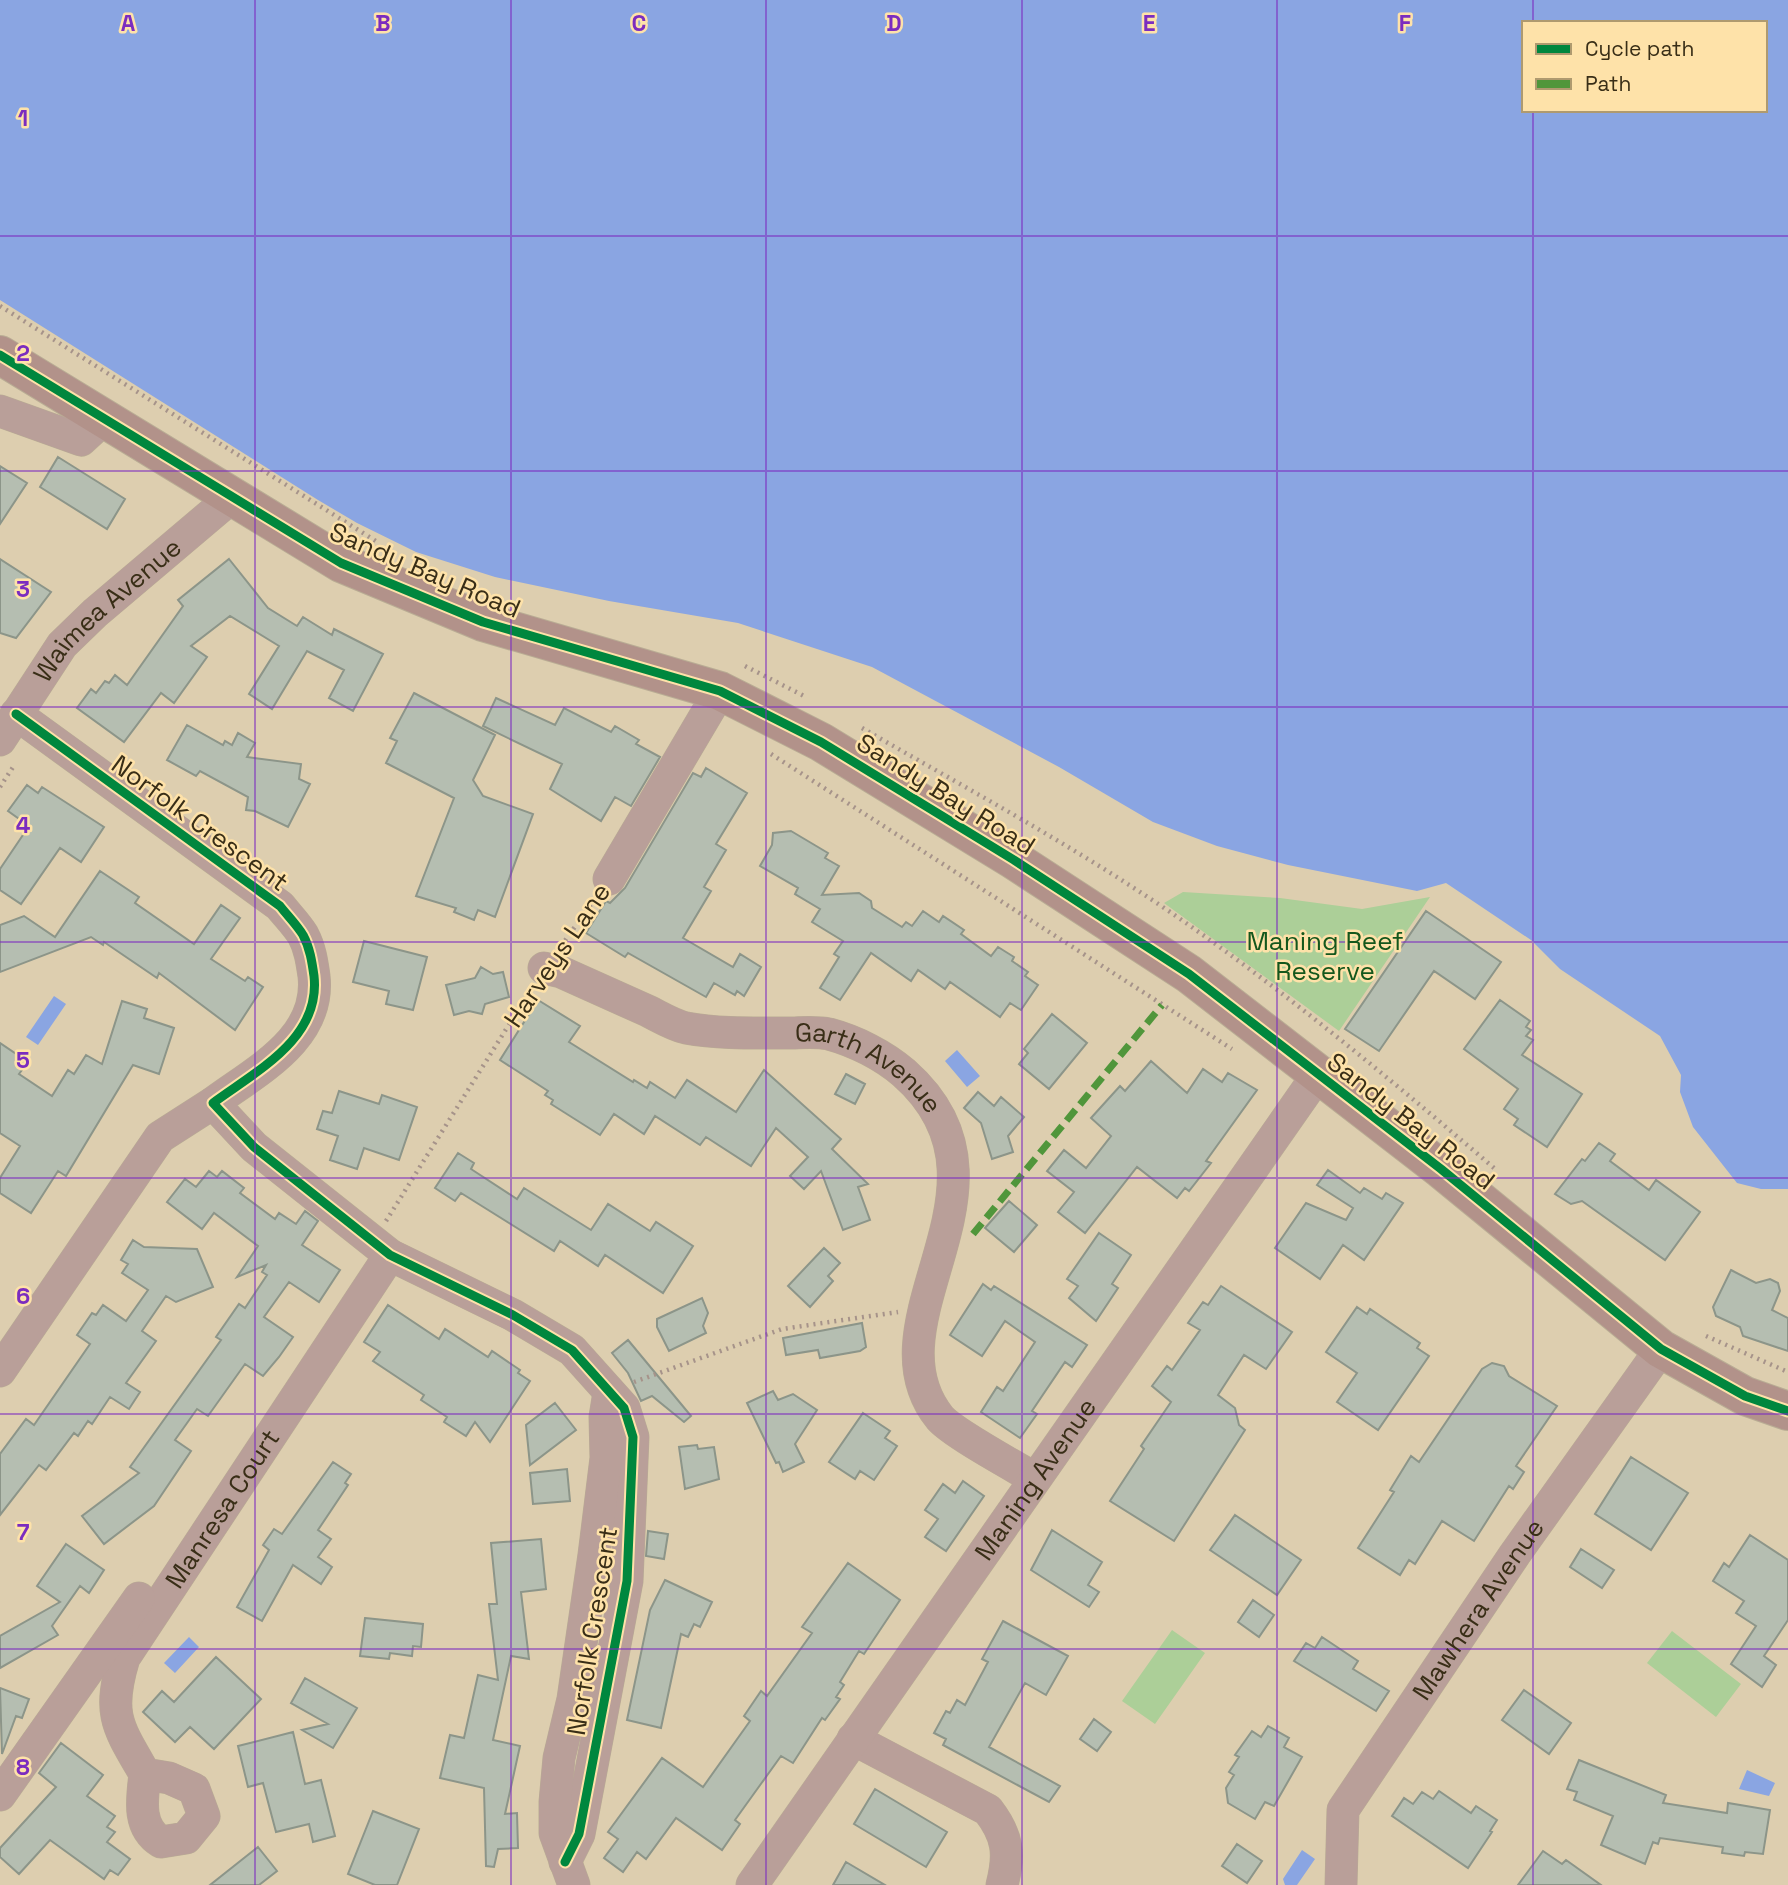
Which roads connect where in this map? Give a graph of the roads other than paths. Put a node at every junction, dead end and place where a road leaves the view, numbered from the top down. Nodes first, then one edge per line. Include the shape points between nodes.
1 (0, 355) edge
2 (0, 411) edge
3 (104, 418) junction
4 (232, 497) junction
5 (720, 691) junction
6 (12, 737) edge
7 (609, 879) road end
8 (544, 968) road end
9 (1319, 1073) junction
10 (213, 1103) junction
11 (390, 1255) junction
12 (1661, 1349) junction
13 (0, 1371) edge
14 (1788, 1411) edge
15 (1034, 1478) junction
16 (187, 1565) junction
17 (853, 1739) junction
18 (145, 1774) dead end
19 (0, 1795) edge
20 (569, 1878) edge
21 (750, 1883) edge
22 (1002, 1885) edge
23 (1341, 1885) edge

1 - 3 main road, Sandy Bay Road
2 - 3 street via 81,440
3 - 4 main road, Sandy Bay Road
4 - 5 main road, Sandy Bay Road via 341,563 483,622
4 - 6 street, Waimea Avenue via 62,645
5 - 7 street, Harveys Lane
5 - 9 main road, Sandy Bay Road via 821,742 1014,860 1189,974
6 - 10 street, Norfolk Crescent via 280,906 303,935 312,957 316,991 306,1022 287,1049
8 - 15 street, Garth Avenue via 684,1028 827,1033 874,1052 904,1073 933,1106 949,1140 954,1182 948,1229 923,1308 918,1359 926,1396 942,1421
9 - 12 main road, Sandy Bay Road
9 - 15 street, Maning Avenue
10 - 11 street, Norfolk Crescent via 254,1147
10 - 13 street via 160,1137
11 - 16 street, Manresa Court
11 - 20 street, Norfolk Crescent via 513,1315 572,1350 624,1408 633,1437 627,1581
12 - 14 main road, Sandy Bay Road via 1745,1396
12 - 23 street, Mawhera Avenue via 1515,1553 1348,1801 1343,1810
15 - 17 street, Maning Avenue
16 - 18 street, Manresa Court via 124,1658 114,1690 119,1729
16 - 19 street via 157,1574
17 - 21 street, Maning Avenue
17 - 22 street via 988,1810 1002,1828 1008,1861

